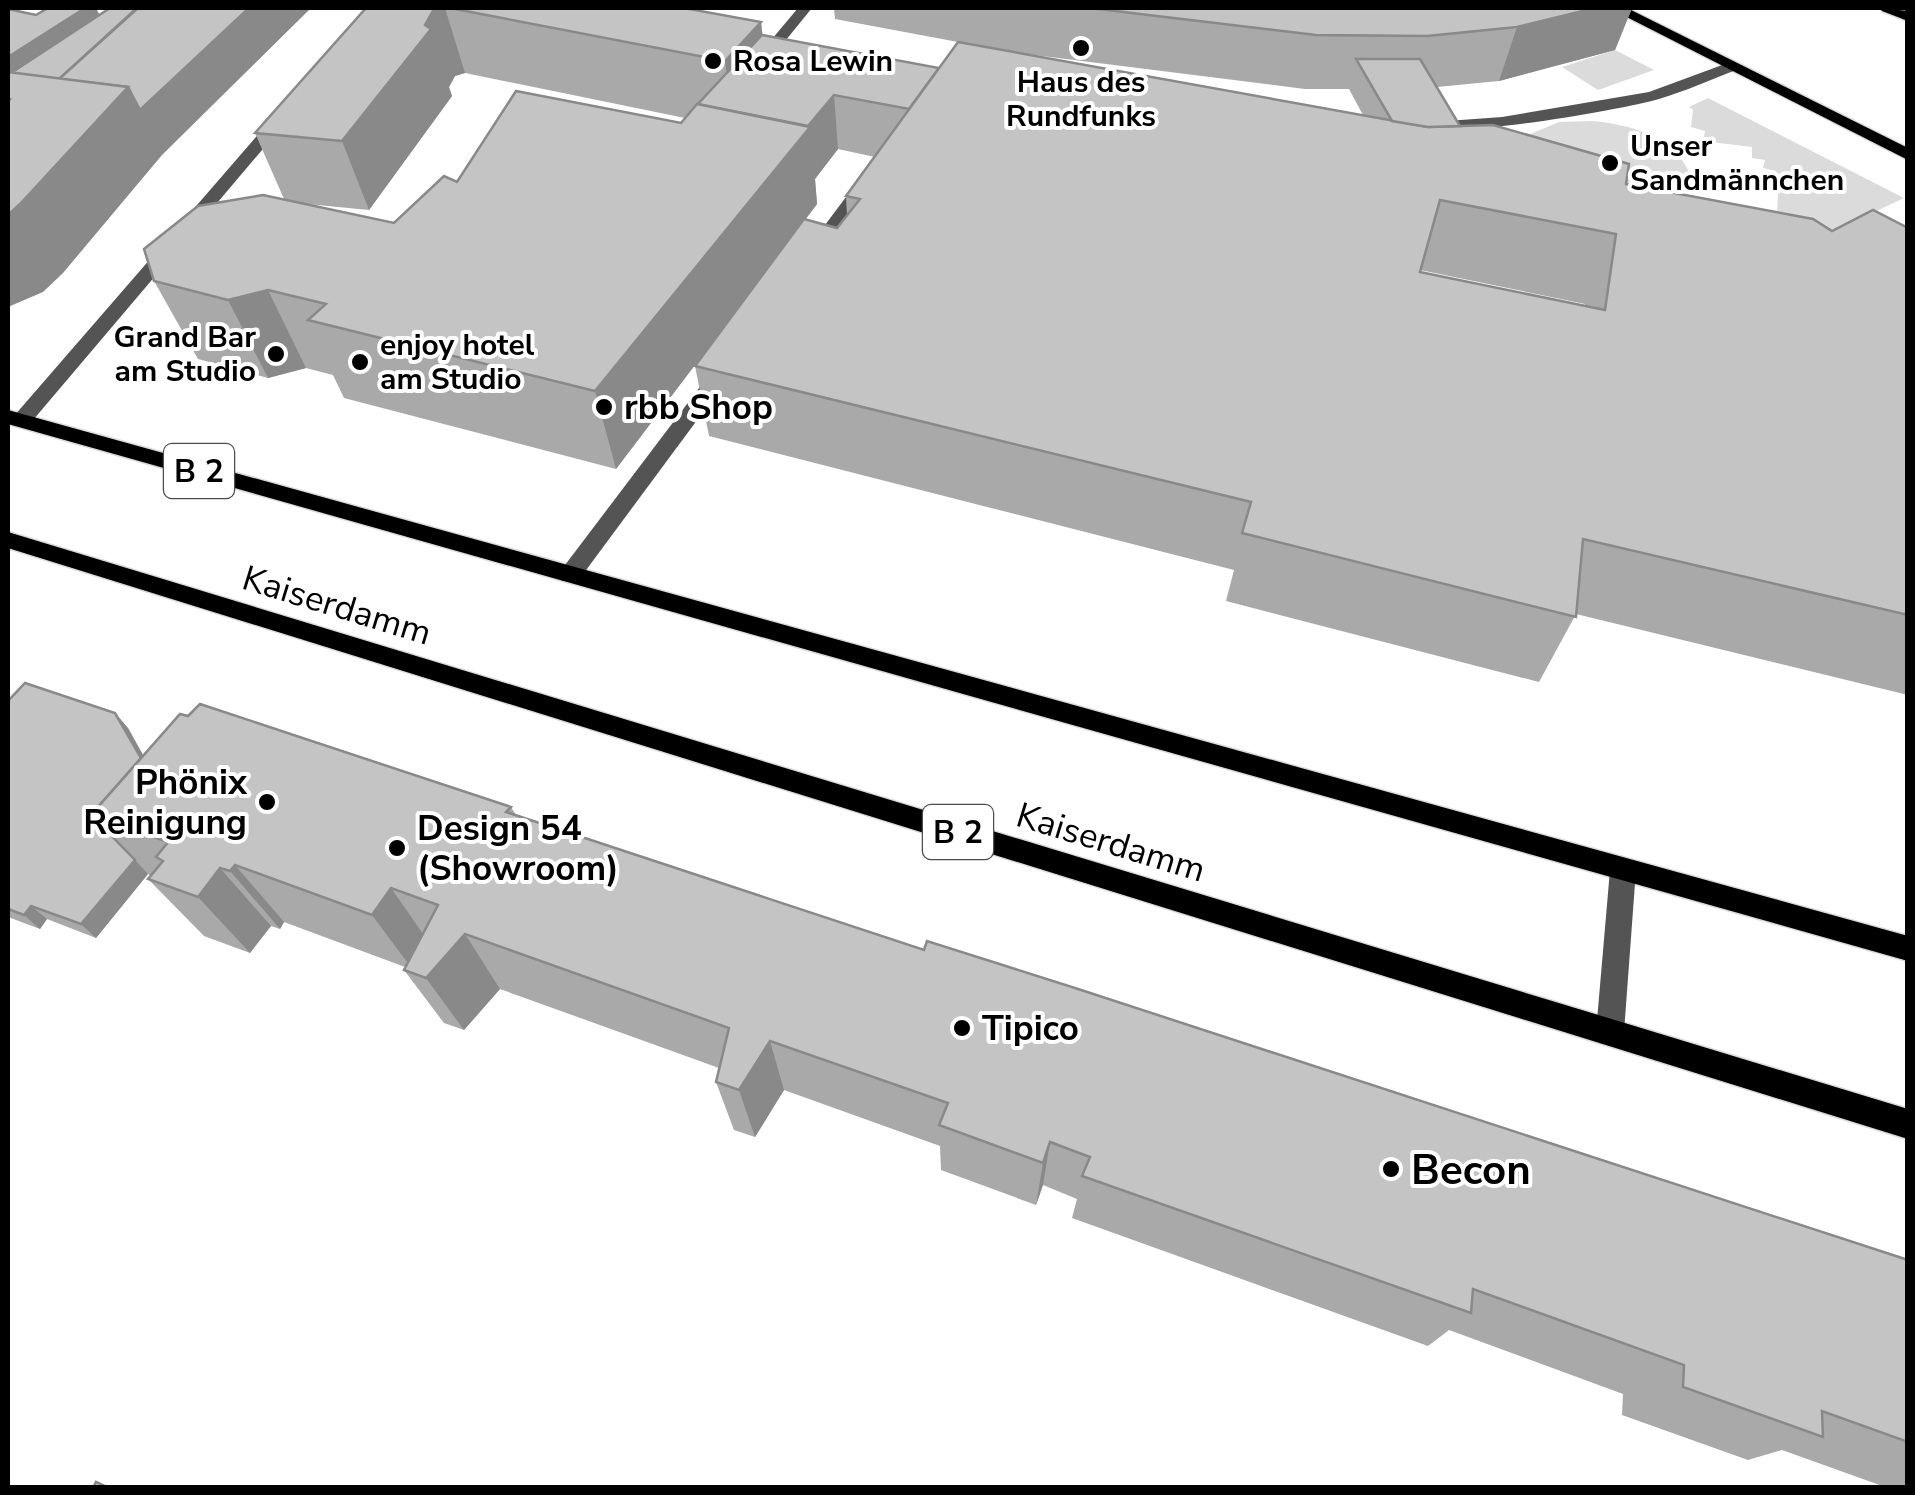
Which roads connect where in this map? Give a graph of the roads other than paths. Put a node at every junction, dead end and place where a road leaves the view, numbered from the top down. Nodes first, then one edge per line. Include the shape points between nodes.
1 (805, 8) edge
2 (1616, 8) edge
3 (1888, 8) edge
4 (1908, 17) edge
5 (752, 44) edge
6 (772, 48) junction
7 (791, 52) edge
8 (1733, 66) junction
9 (293, 104) edge
10 (1447, 126) edge
11 (1908, 155) edge
12 (874, 174) edge
13 (802, 268) edge
14 (729, 362) edge
15 (14, 419) edge
16 (8, 540) edge
17 (570, 575) junction
18 (1623, 870) junction
19 (1908, 949) edge
20 (1610, 1032) junction
21 (1908, 1124) edge

1 - 6 street
2 - 8 main road
3 - 4 main road
5 - 6 street
6 - 7 street
8 - 10 street via 1652,96
8 - 11 main road
9 - 15 street
12 - 13 street
14 - 17 street
15 - 17 main road, B 2
16 - 20 main road, Kaiserdamm / B 2
17 - 18 main road, B 2
18 - 19 main road, B 2
18 - 20 street
20 - 21 main road, Kaiserdamm / B 2

